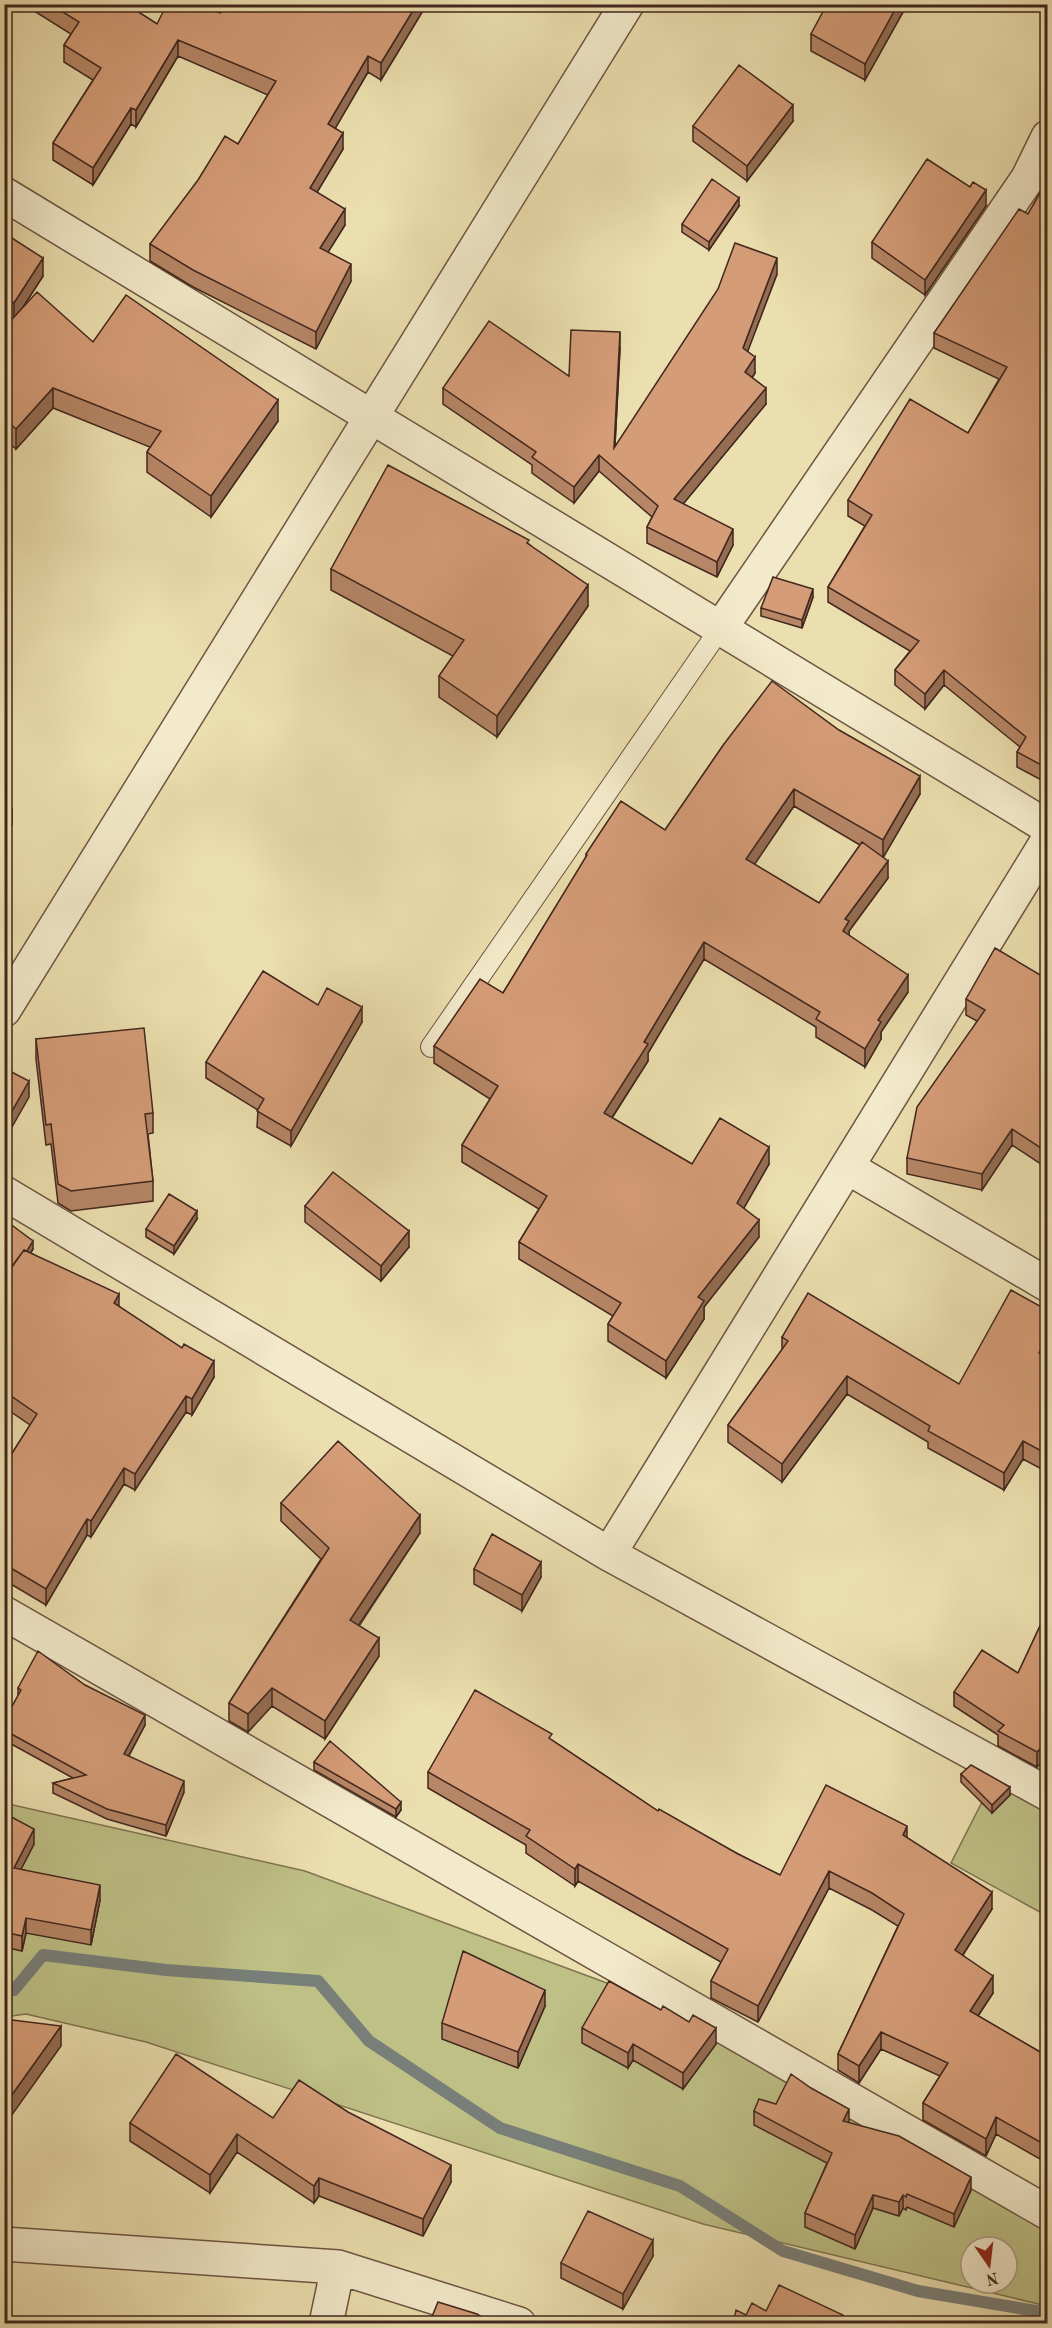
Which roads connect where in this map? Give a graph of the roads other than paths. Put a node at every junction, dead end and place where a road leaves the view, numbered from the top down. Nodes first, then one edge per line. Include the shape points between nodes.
1 (627, 4) edge
2 (1047, 137) edge
3 (4, 194) edge
4 (371, 418) junction
5 (720, 628) junction
6 (1047, 827) edge
7 (1047, 840) edge
8 (4, 1010) edge
9 (431, 1047) dead end
10 (847, 1167) junction
11 (4, 1193) edge
12 (1047, 1285) edge
13 (609, 1554) junction
14 (4, 1613) edge
15 (1047, 1794) edge
16 (1047, 2213) edge
17 (4, 2244) edge
18 (338, 2268) junction
19 (326, 2324) edge
20 (519, 2324) edge

1 - 4 street
2 - 5 street via 1028,178
3 - 4 street
4 - 5 street
4 - 8 street
5 - 6 street
5 - 9 lane
7 - 10 street
10 - 12 street
10 - 13 street
11 - 13 street
13 - 15 street
14 - 16 street
17 - 18 street
18 - 19 street
18 - 20 street

